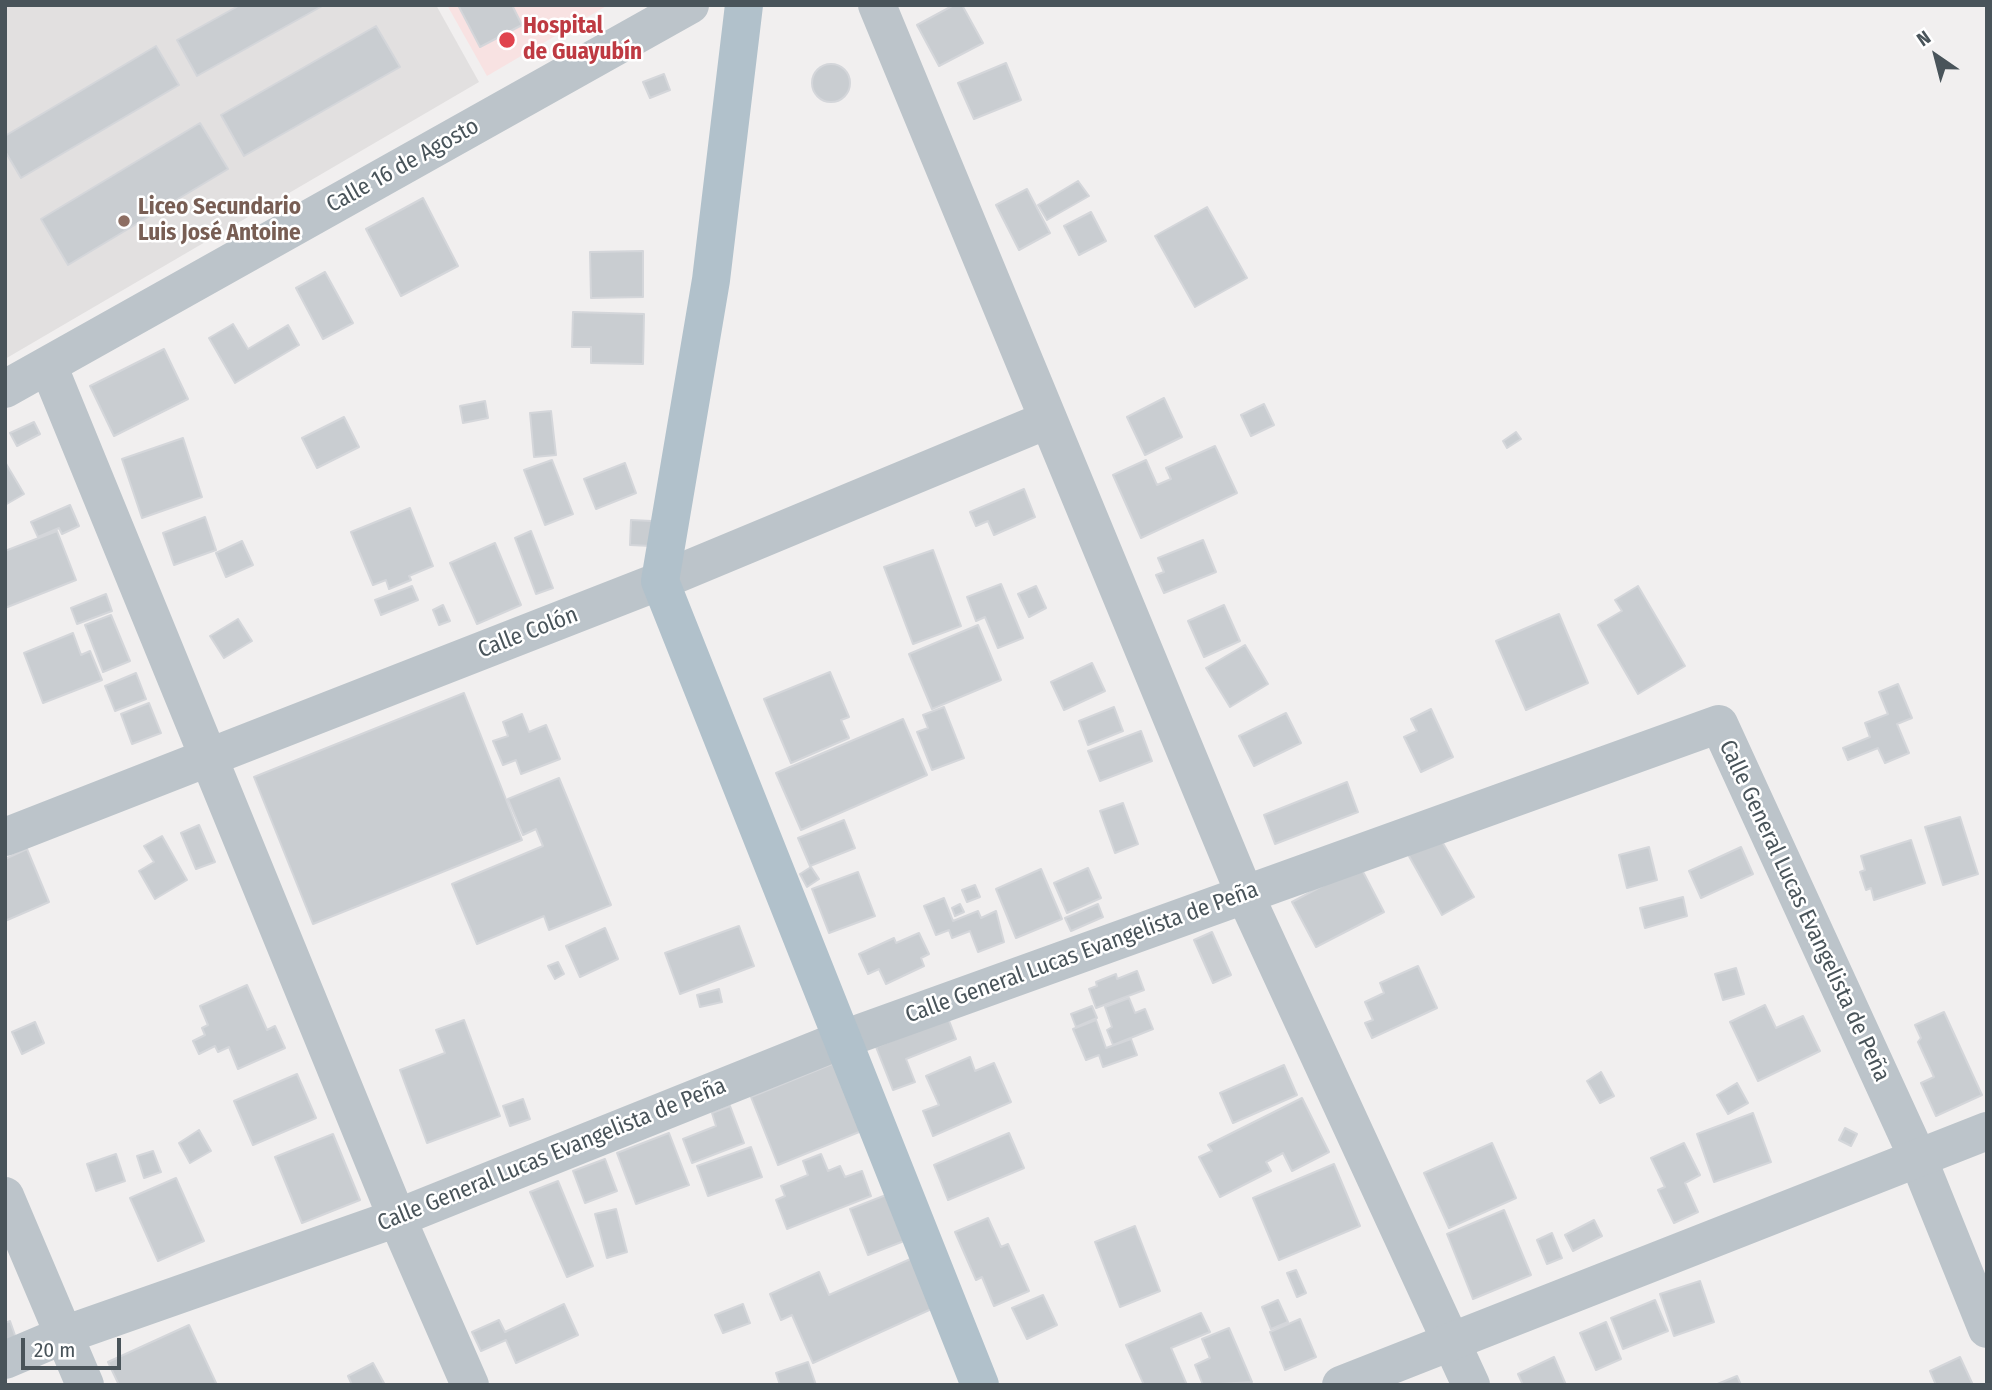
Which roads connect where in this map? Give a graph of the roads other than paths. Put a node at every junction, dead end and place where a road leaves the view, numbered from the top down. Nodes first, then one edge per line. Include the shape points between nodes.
1 (690, 5) edge
2 (744, 5) edge
3 (877, 5) edge
4 (48, 365) junction
5 (5, 389) edge
6 (1047, 419) junction
7 (660, 581) junction
8 (209, 758) junction
9 (5, 837) edge
10 (1245, 895) junction
11 (841, 1040) junction
12 (1987, 1130) edge
13 (1917, 1156) junction
14 (5, 1196) edge
15 (397, 1219) junction
16 (1987, 1329) edge
17 (64, 1335) junction
18 (1451, 1340) junction
19 (5, 1360) edge
20 (85, 1385) edge
21 (470, 1385) edge
22 (980, 1385) edge
23 (1342, 1385) edge
24 (1471, 1385) edge

1 - 4 street, Calle 16 de Agosto
2 - 7 main road via 711,280
3 - 6 street
4 - 5 street, Calle 16 de Agosto
4 - 8 street
6 - 7 street, Calle Colón
6 - 10 street
7 - 8 street, Calle Colón
7 - 11 main road
8 - 9 street, Calle Colón
8 - 15 street
10 - 11 street, Calle General Lucas Evangelista de Peña
10 - 13 street, Calle General Lucas Evangelista de Peña via 1719,724
10 - 18 street
11 - 15 street, Calle General Lucas Evangelista de Peña
11 - 22 main road
12 - 13 street
13 - 16 street
13 - 18 street
14 - 17 street
15 - 17 street, Calle General Lucas Evangelista de Peña
15 - 21 street
17 - 19 street, Calle General Lucas Evangelista de Peña
17 - 20 street
18 - 23 street
18 - 24 street

